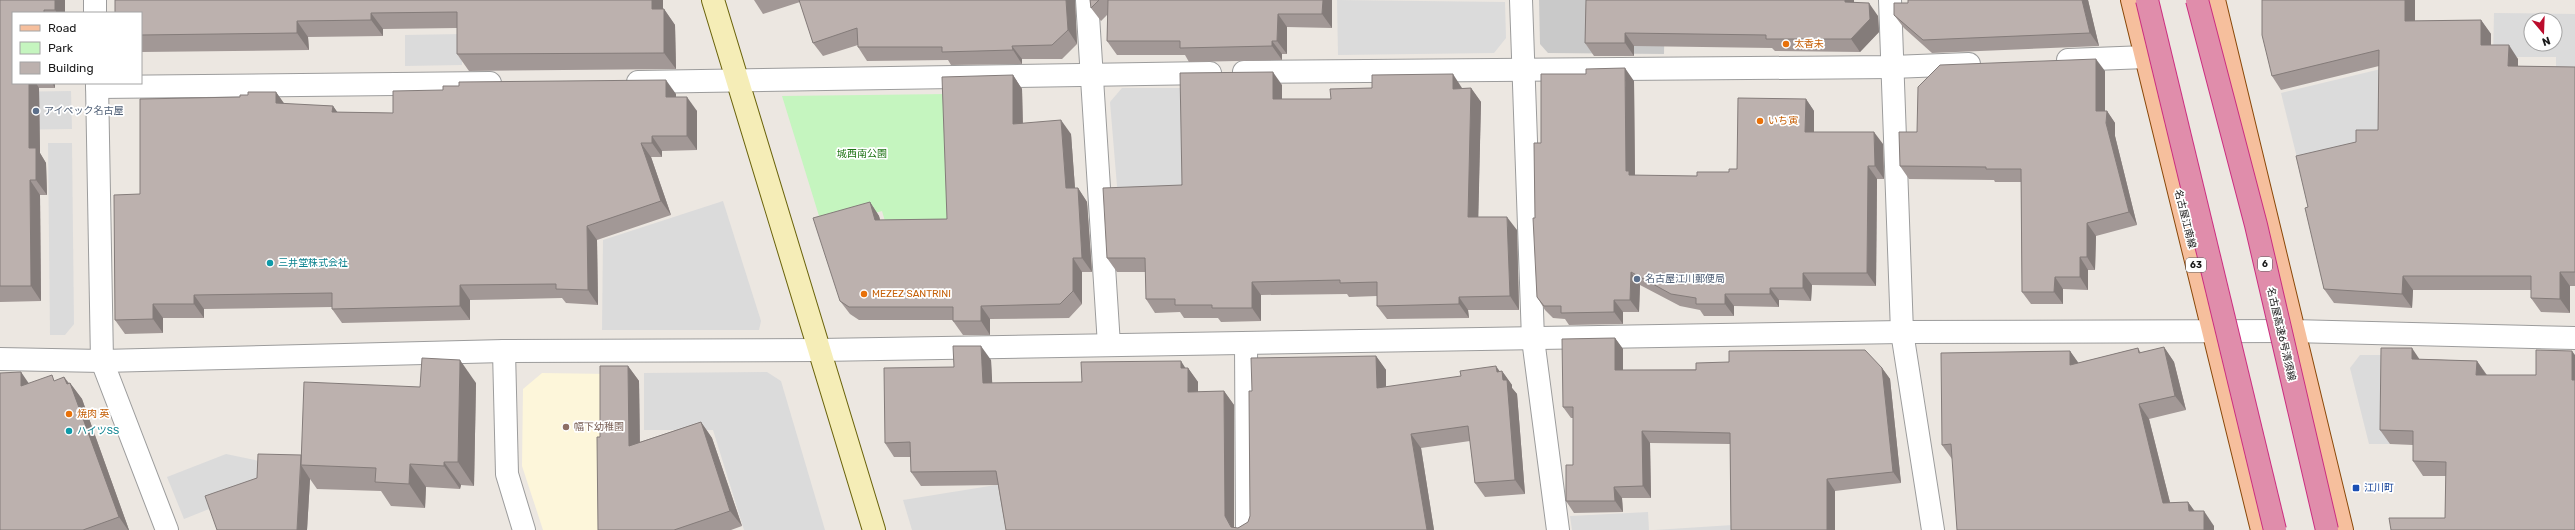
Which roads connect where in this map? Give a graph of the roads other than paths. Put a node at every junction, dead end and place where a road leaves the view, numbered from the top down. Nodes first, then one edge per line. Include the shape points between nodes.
1 (95, 0) edge
2 (713, 0) edge
3 (1087, 0) edge
4 (1521, 0) edge
5 (1890, 0) edge
6 (2132, 0) edge
7 (2146, 0) edge
8 (2197, 0) edge
9 (2214, 0) edge
10 (95, 12) edge
11 (2146, 57) junction
12 (2051, 61) edge
13 (1987, 64) edge
14 (1892, 67) junction
15 (1523, 69) junction
16 (1092, 74) junction
17 (736, 81) junction
18 (617, 82) edge
19 (513, 83) edge
20 (97, 85) edge
21 (2292, 331) junction
22 (1902, 332) junction
23 (2213, 333) junction
24 (2575, 338) edge
25 (1533, 339) junction
26 (1246, 343) junction
27 (1109, 345) junction
28 (819, 350) junction
29 (504, 351) junction
30 (0, 359) edge
31 (102, 361) junction
32 (167, 530) edge
33 (524, 530) edge
34 (874, 530) edge
35 (1246, 530) edge
36 (1558, 530) edge
37 (1933, 530) edge
38 (2262, 530) edge
39 (2275, 530) edge
40 (2327, 530) edge
41 (2342, 530) edge

1 - 10 street
2 - 17 street
3 - 16 street
4 - 15 street
5 - 14 street
6 - 11 main road, 名古屋江南線 / 63
7 - 39 highway, bridge
8 - 40 highway, 名古屋高速6号清須線 / 6, bridge via 2256,225
9 - 21 main road
11 - 12 street
11 - 23 main road, 名古屋江南線 / 63
13 - 14 street
14 - 15 street
14 - 22 street
15 - 16 street
15 - 25 street
16 - 17 street
16 - 27 street
17 - 18 street
17 - 28 street
19 - 20 street
20 - 31 street
21 - 23 street
21 - 24 street
21 - 41 main road
22 - 23 street
22 - 25 street
22 - 37 street
23 - 38 main road, 名古屋江南線 / 63
25 - 26 street
25 - 36 street
26 - 27 street
26 - 35 street
27 - 28 street
28 - 29 street
28 - 34 street
29 - 31 street
29 - 33 street via 507,474
30 - 31 street
31 - 32 street

